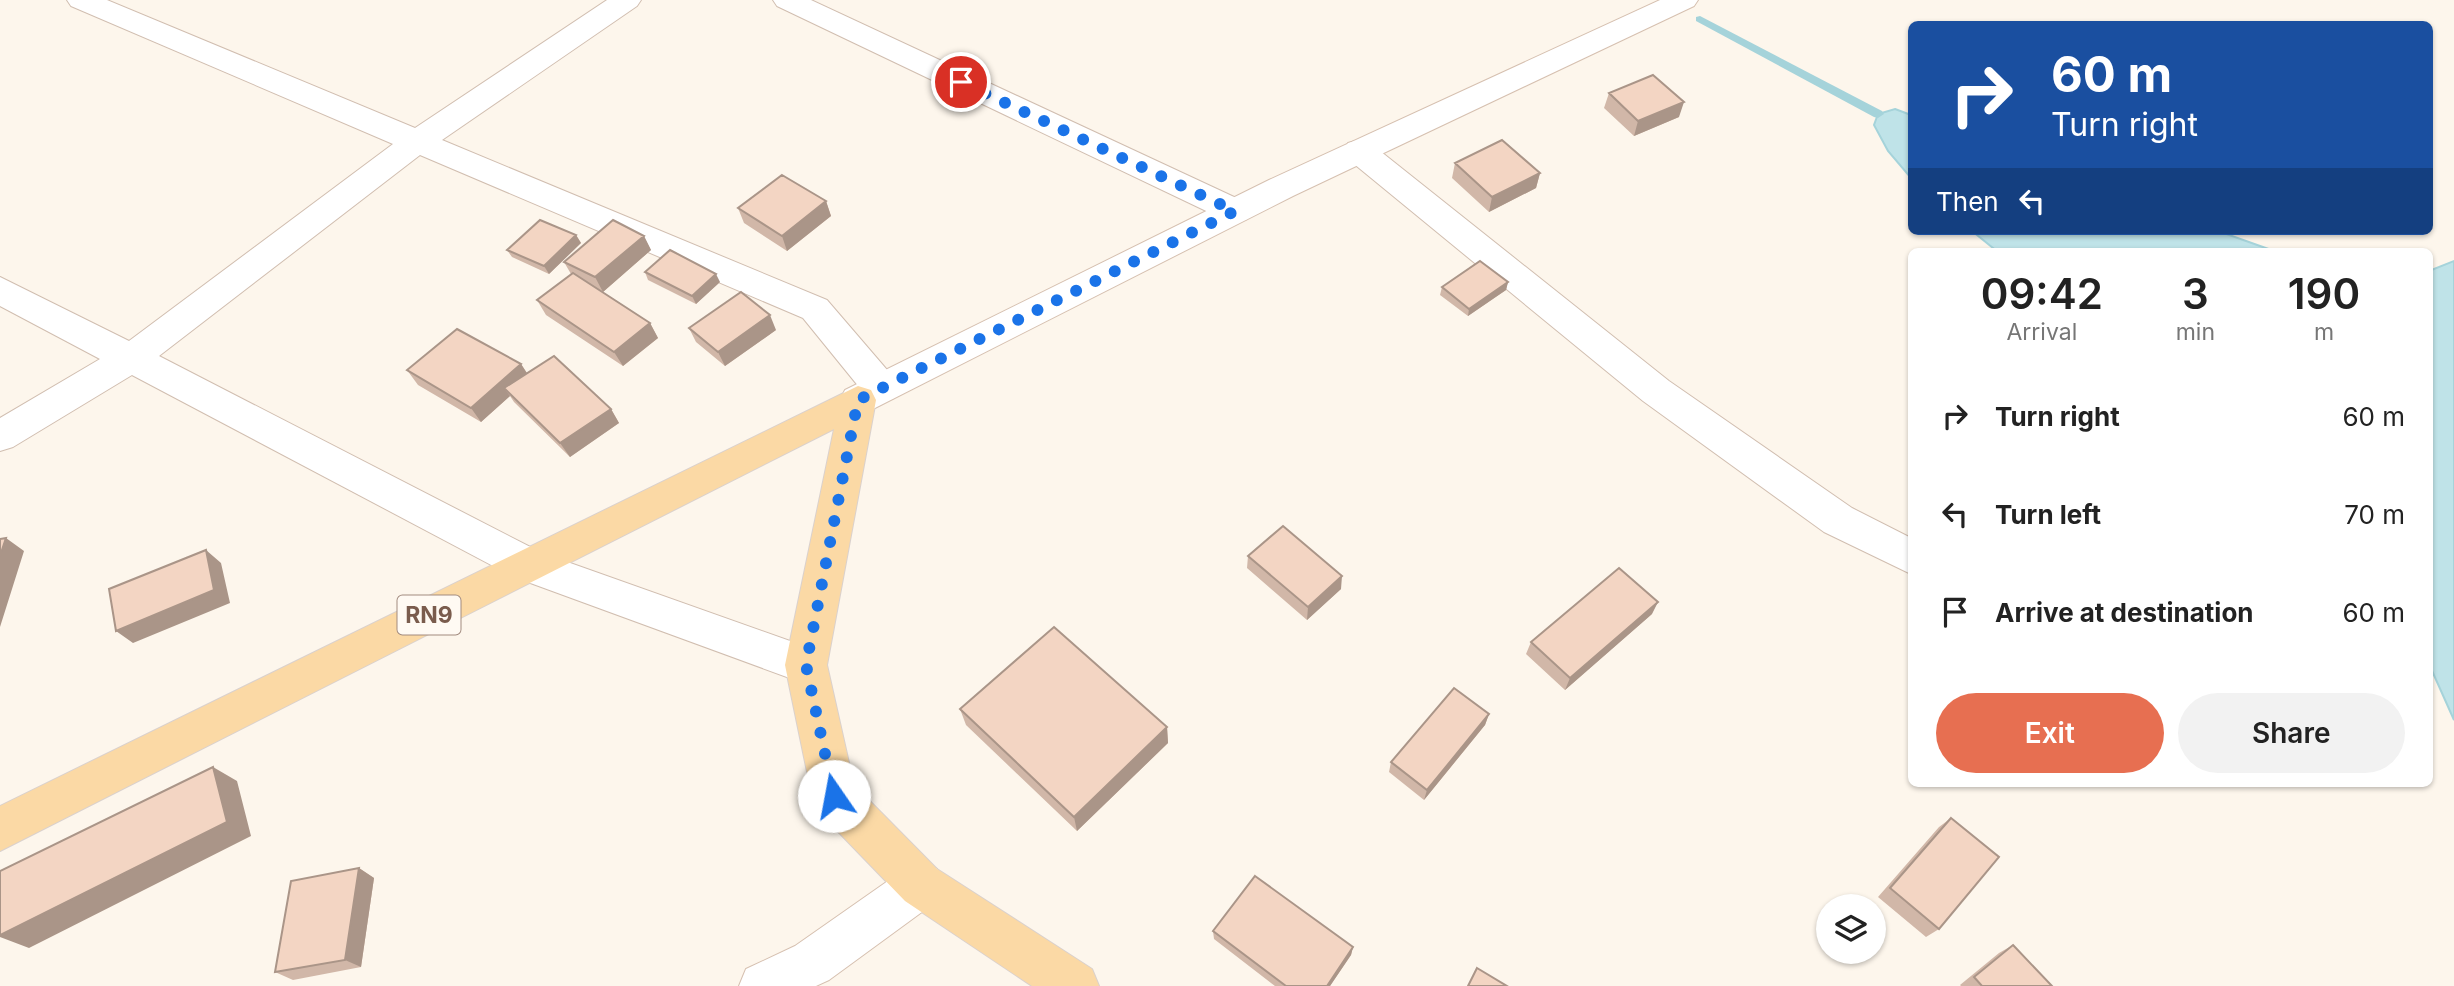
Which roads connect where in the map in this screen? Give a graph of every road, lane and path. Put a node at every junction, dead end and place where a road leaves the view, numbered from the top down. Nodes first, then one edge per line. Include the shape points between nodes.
1 (81, 0) edge
2 (627, 0) edge
3 (787, 0) edge
4 (1684, 0) edge
5 (418, 141) junction
6 (1359, 151) junction
7 (1235, 211) junction
8 (0, 290) edge
9 (131, 358) junction
10 (869, 394) junction
11 (0, 436) edge
12 (1908, 555) edge
13 (528, 565) junction
14 (806, 665) junction
15 (0, 830) edge
16 (921, 885) junction
17 (763, 986) edge
18 (1075, 986) edge

1 - 5 street
2 - 5 street
3 - 7 street
4 - 6 street
5 - 9 street
5 - 10 street via 815,309
6 - 7 street
6 - 12 street via 1656,391 1839,520
7 - 10 street
8 - 9 street
9 - 11 street
9 - 13 street
10 - 13 main road, RN9
10 - 14 main road
13 - 14 street
13 - 15 main road, RN9
14 - 16 main road via 834,796
16 - 17 street via 812,963
16 - 18 main road

